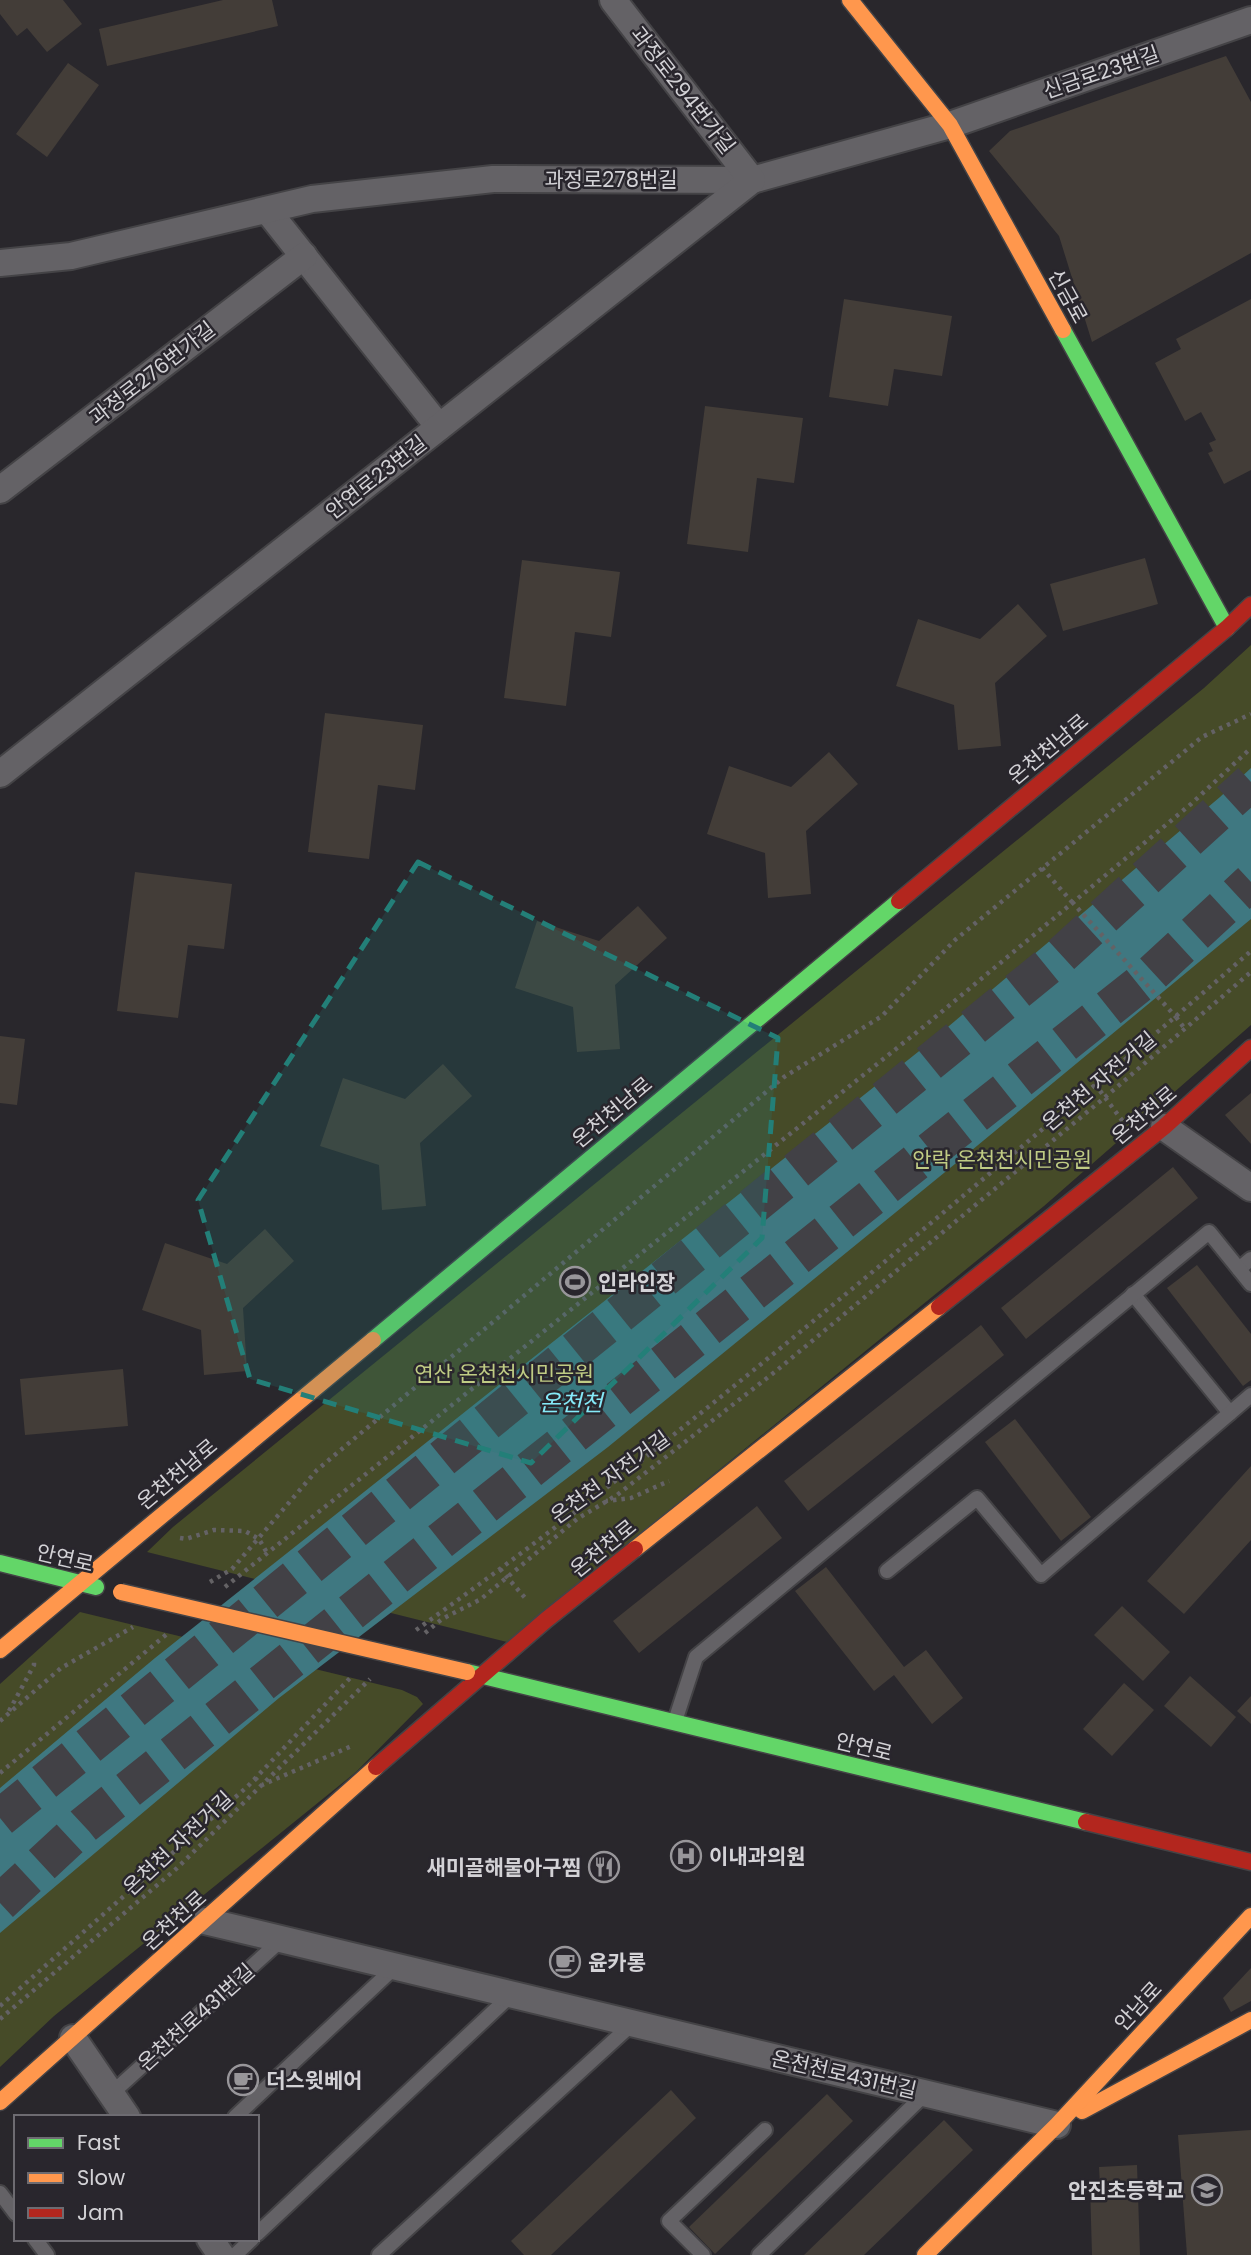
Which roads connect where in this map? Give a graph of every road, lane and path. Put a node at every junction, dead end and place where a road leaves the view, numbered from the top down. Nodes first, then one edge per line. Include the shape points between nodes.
1 (613, 0) edge
2 (850, 0) edge
3 (1251, 20) edge
4 (950, 125) junction
5 (752, 180) junction
6 (267, 210) junction
7 (304, 256) junction
8 (0, 263) edge
9 (439, 427) junction
10 (0, 490) edge
11 (1251, 605) edge
12 (1227, 628) junction
13 (1251, 714) edge
14 (1251, 748) edge
15 (0, 774) edge
16 (1042, 868) junction
17 (1072, 902) junction
18 (1251, 951) edge
19 (1251, 972) edge
20 (1176, 1017) junction
21 (1185, 1028) junction
22 (1251, 1048) edge
23 (1095, 1084) junction
24 (1105, 1098) junction
25 (1164, 1127) junction
26 (1142, 1145) junction
27 (1251, 1188) edge
28 (1251, 1259) edge
29 (1239, 1269) junction
30 (1251, 1284) edge
31 (1133, 1294) junction
32 (1251, 1395) edge
33 (1230, 1413) junction
34 (600, 1493) junction
35 (606, 1502) junction
36 (171, 1538) dead end
37 (259, 1539) junction
38 (267, 1553) junction
39 (0, 1563) edge
40 (500, 1569) junction
41 (887, 1571) dead end
42 (506, 1578) junction
43 (209, 1582) dead end
44 (79, 1583) junction
45 (215, 1595) dead end
46 (141, 1622) dead end
47 (173, 1629) dead end
48 (413, 1632) dead end
49 (420, 1637) dead end
50 (30, 1649) dead end
51 (0, 1650) edge
52 (357, 1672) dead end
53 (377, 1672) dead end
54 (474, 1674) junction
55 (7, 1714) junction
56 (0, 1721) edge
57 (675, 1723) junction
58 (402, 1744) junction
59 (0, 1773) edge
60 (255, 1778) junction
61 (262, 1785) junction
62 (1251, 1862) edge
63 (1251, 1916) edge
64 (205, 1921) junction
65 (281, 1940) junction
66 (396, 1967) junction
67 (511, 1995) junction
68 (0, 2006) edge
69 (0, 2019) edge
70 (1251, 2020) edge
71 (632, 2024) junction
72 (73, 2038) junction
73 (111, 2094) junction
74 (925, 2094) junction
75 (0, 2102) edge
76 (126, 2115) edge
77 (237, 2115) edge
78 (1056, 2125) junction
79 (765, 2130) dead end
80 (0, 2193) edge
81 (14, 2211) edge
82 (259, 2232) edge
83 (250, 2241) edge
84 (236, 2255) edge
85 (379, 2255) edge
86 (702, 2255) edge
87 (759, 2255) edge
88 (925, 2255) edge

1 - 5 street, 과정로294번가길
2 - 4 street, 신금로
3 - 4 street, 신금로23번길
4 - 5 street, 과정로278번길
4 - 12 street, 신금로
5 - 6 street, 과정로278번길 via 493,179 313,200
5 - 9 street, 안연로23번길
6 - 7 street
6 - 8 street, 과정로278번길 via 71,256
7 - 9 street
7 - 10 street, 과정로276번가길
9 - 15 street, 안연로23번길
11 - 12 street, 온천천남로
12 - 44 street, 온천천남로
13 - 16 path via 1202,737
14 - 17 path
16 - 17 path
16 - 37 path via 955,940 882,1016 784,1077 317,1470
17 - 20 path, bridge
17 - 38 path via 927,1024
18 - 20 path
19 - 21 path, 온천천 자전거길
20 - 21 path
20 - 23 path
21 - 24 path, 온천천 자전거길
22 - 25 street, 온천천로
23 - 24 path
23 - 34 path via 793,1339
24 - 26 path
24 - 35 path, 온천천 자전거길 via 776,1371
25 - 26 street, 온천천로
25 - 27 street
26 - 54 street, 온천천로
28 - 29 lane
29 - 30 lane
29 - 31 lane via 1209,1232
31 - 33 lane
31 - 57 lane via 696,1657
32 - 33 lane
33 - 41 lane via 1041,1574 977,1498
34 - 35 path
34 - 40 path
35 - 42 path, 온천천 자전거길 via 577,1519
36 - 37 path via 186,1539 214,1530 245,1531
37 - 38 path
37 - 43 path via 232,1569
38 - 45 path
39 - 44 street, 안연로
40 - 42 path
40 - 48 path
42 - 49 path, 온천천 자전거길
44 - 51 street, 온천천남로
44 - 54 street, 안연로, bridge
46 - 55 path via 61,1668
47 - 59 path
50 - 55 path via 33,1665
52 - 60 path
53 - 61 path, 온천천 자전거길
54 - 57 street, 안연로
54 - 58 street, 온천천로
55 - 56 path
57 - 62 street, 안연로
58 - 61 path via 382,1738 365,1740
58 - 64 street, 온천천로
60 - 61 path
60 - 68 path
61 - 69 path, 온천천 자전거길 via 176,1869
63 - 78 street, 안남로
64 - 65 street, 온천천로431번길
64 - 72 street, 온천천로
65 - 66 street, 온천천로431번길
65 - 73 lane, 온천천로431번길
66 - 67 street, 온천천로431번길
66 - 77 lane
67 - 71 street, 온천천로431번길
67 - 82 lane
70 - 78 street, 안남로
71 - 74 street, 온천천로431번길
71 - 85 lane
72 - 73 street
72 - 75 street, 온천천로
73 - 76 street
74 - 78 street, 온천천로431번길
74 - 87 lane
78 - 88 street, 안남로
79 - 86 lane via 669,2221
80 - 81 lane
83 - 84 lane

